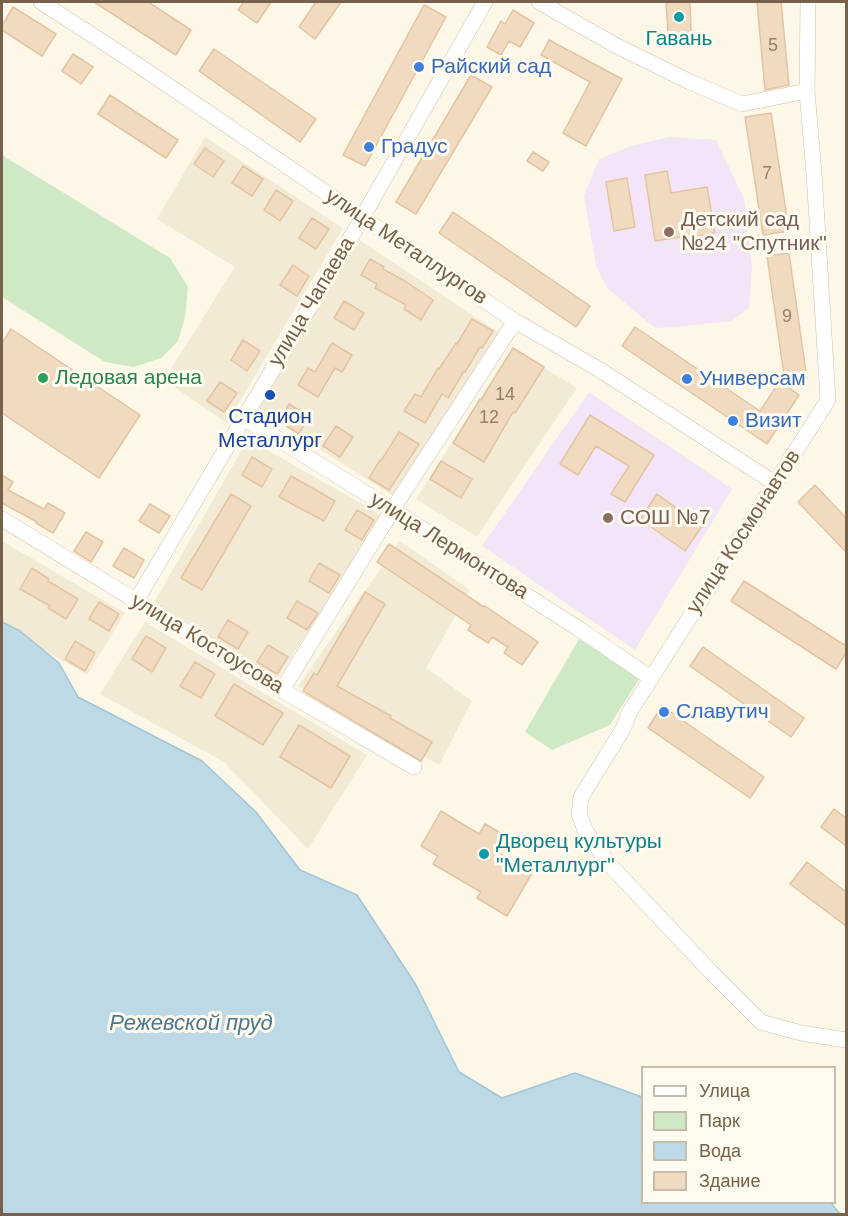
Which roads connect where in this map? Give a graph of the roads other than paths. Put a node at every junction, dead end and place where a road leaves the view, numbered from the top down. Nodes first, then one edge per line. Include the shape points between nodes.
1 (41, 2) edge
2 (485, 2) edge
3 (539, 2) edge
4 (808, 2) edge
5 (807, 91) junction
6 (362, 216) junction
7 (515, 321) junction
8 (244, 418) junction
9 (776, 484) junction
10 (393, 510) junction
11 (2, 519) edge
12 (136, 601) junction
13 (651, 678) junction
14 (282, 690) junction
15 (414, 767) dead end
16 (846, 1040) edge

1 - 6 street, улица Металлургов
2 - 6 street, улица Чапаева
3 - 5 street via 615,45 742,105
4 - 5 street, улица Космонавтов
5 - 9 street, улица Космонавтов via 828,400
6 - 7 street, улица Металлургов
6 - 8 street, улица Чапаева
7 - 9 street, улица Металлургов via 600,370
7 - 10 street
8 - 10 street, улица Лермонтова
8 - 12 street, улица Чапаева via 222,444
9 - 13 street, улица Космонавтов
10 - 13 street, улица Лермонтова
10 - 14 street
11 - 12 street, улица Костоусова
12 - 14 street, улица Костоусова
13 - 16 street, улица Космонавтов via 580,797 579,814 585,830 608,863 761,1022
14 - 15 street, улица Костоусова

